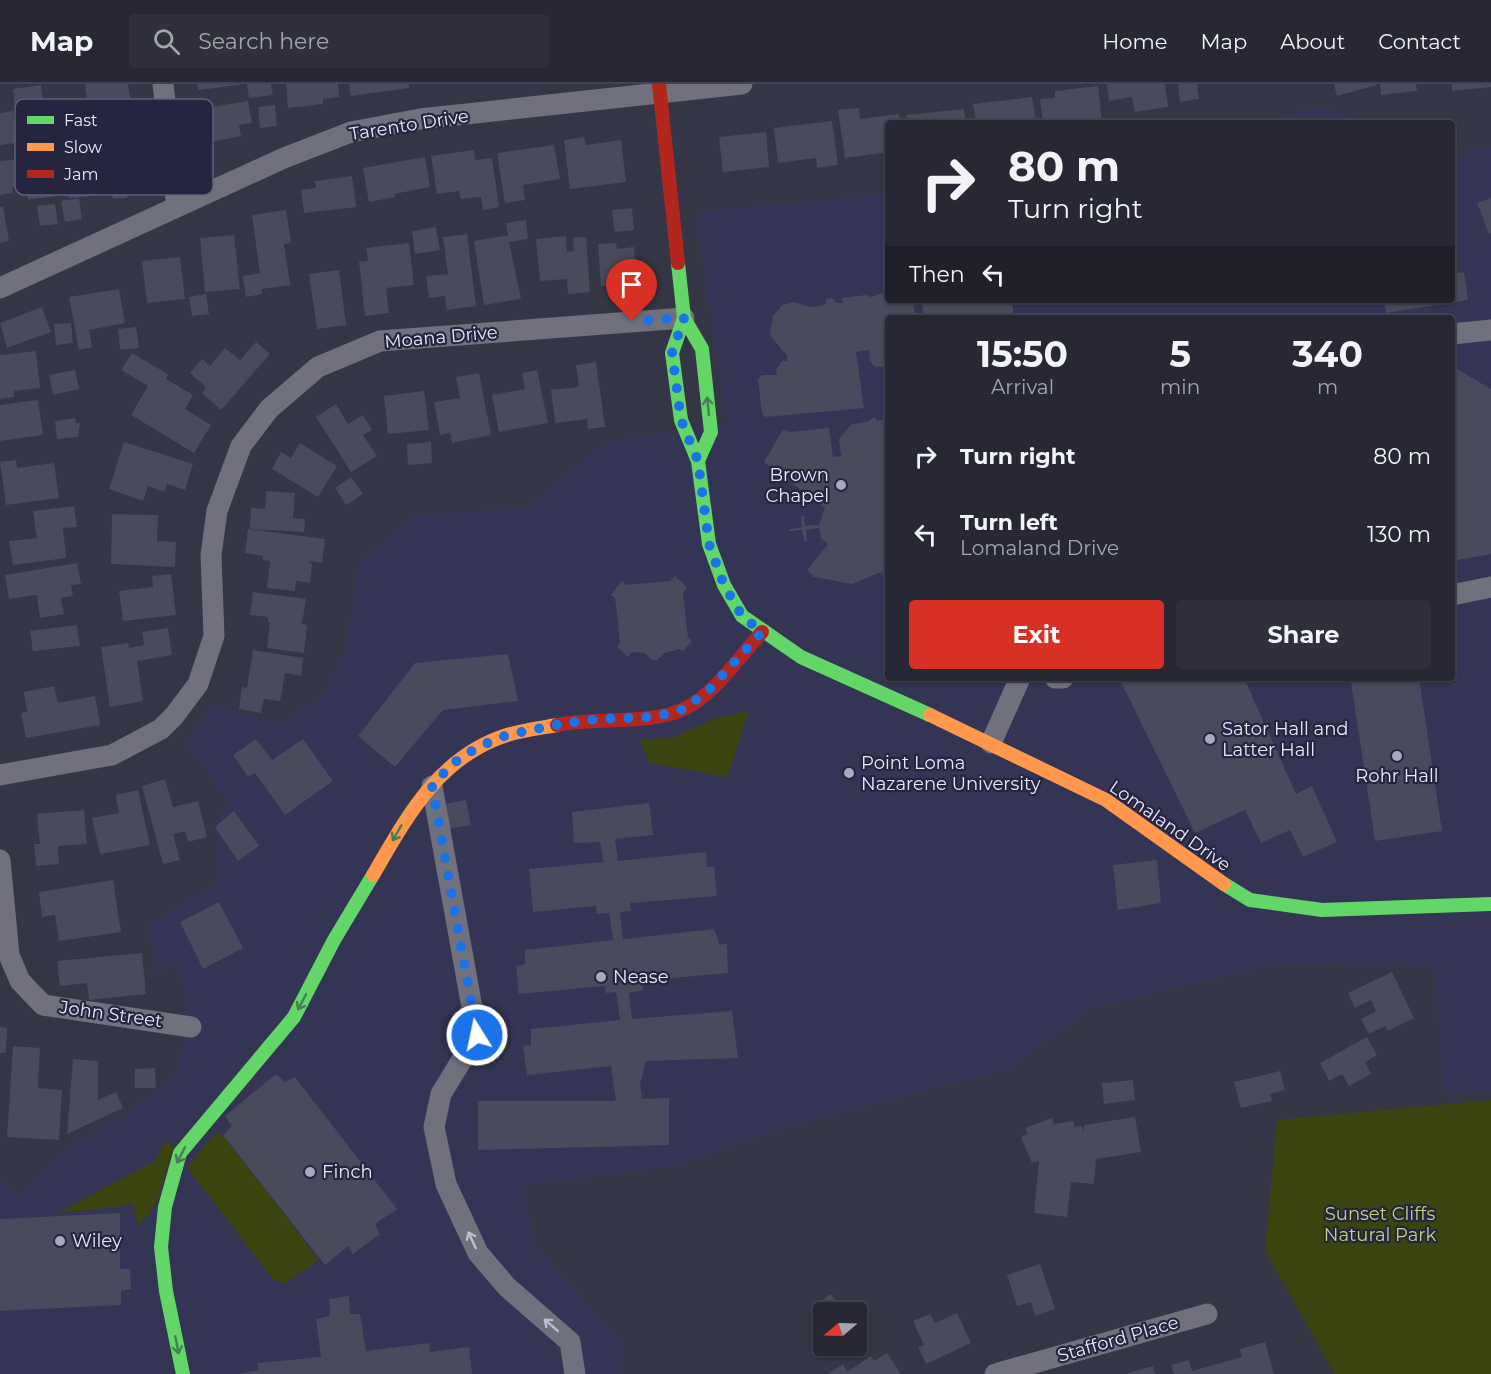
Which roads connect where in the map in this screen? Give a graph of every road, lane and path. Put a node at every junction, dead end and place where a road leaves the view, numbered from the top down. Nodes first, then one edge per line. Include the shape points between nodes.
1 (163, 84) edge
2 (742, 84) edge
3 (660, 89) edge
4 (165, 99) edge
5 (213, 191) edge
6 (176, 195) edge
7 (203, 195) edge
8 (177, 207) junction
9 (0, 288) edge
10 (684, 318) junction
11 (1491, 330) edge
12 (1455, 334) edge
13 (698, 461) junction
14 (1491, 587) edge
15 (1455, 595) edge
16 (762, 632) junction
17 (1019, 681) edge
18 (990, 743) junction
19 (0, 775) edge
20 (432, 786) junction
21 (0, 860) edge
22 (1491, 904) edge
23 (7, 970) edge
24 (191, 1027) dead end
25 (1207, 1314) dead end
26 (183, 1374) edge
27 (575, 1374) edge
28 (995, 1374) edge

1 - 4 street
2 - 3 street, Tarento Drive
3 - 5 street, Tarento Drive via 420,119 351,132
3 - 10 street, Lomaland Drive
6 - 8 street
7 - 8 street, Tarento Drive
8 - 9 street, Tarento Drive
10 - 13 street, Lomaland Drive via 672,353 681,420
13 -> 10 street, Lomaland Drive via 711,432 702,349
10 - 19 street, Moana Drive via 380,341 318,367 269,409 241,446 218,511 211,555 214,636 198,684 174,716 161,729 112,755
11 - 12 street
13 - 16 street, Lomaland Drive via 709,544 724,585 742,616
14 - 15 street
16 - 18 street, Lomaland Drive via 801,657
16 - 20 street via 709,690 684,709 654,717 597,719 507,735 452,764
17 - 18 street
18 - 22 street, Lomaland Drive via 1106,800 1168,842 1203,872 1250,900 1322,910
20 -> 26 street via 414,804 294,1017 180,1153 165,1207 161,1247
27 -> 20 street via 570,1342 507,1287 478,1253 446,1184 434,1127 441,1094 477,1035
21 - 23 street, John Street
23 - 24 street, John Street via 43,1005
25 - 28 street, Stafford Place

